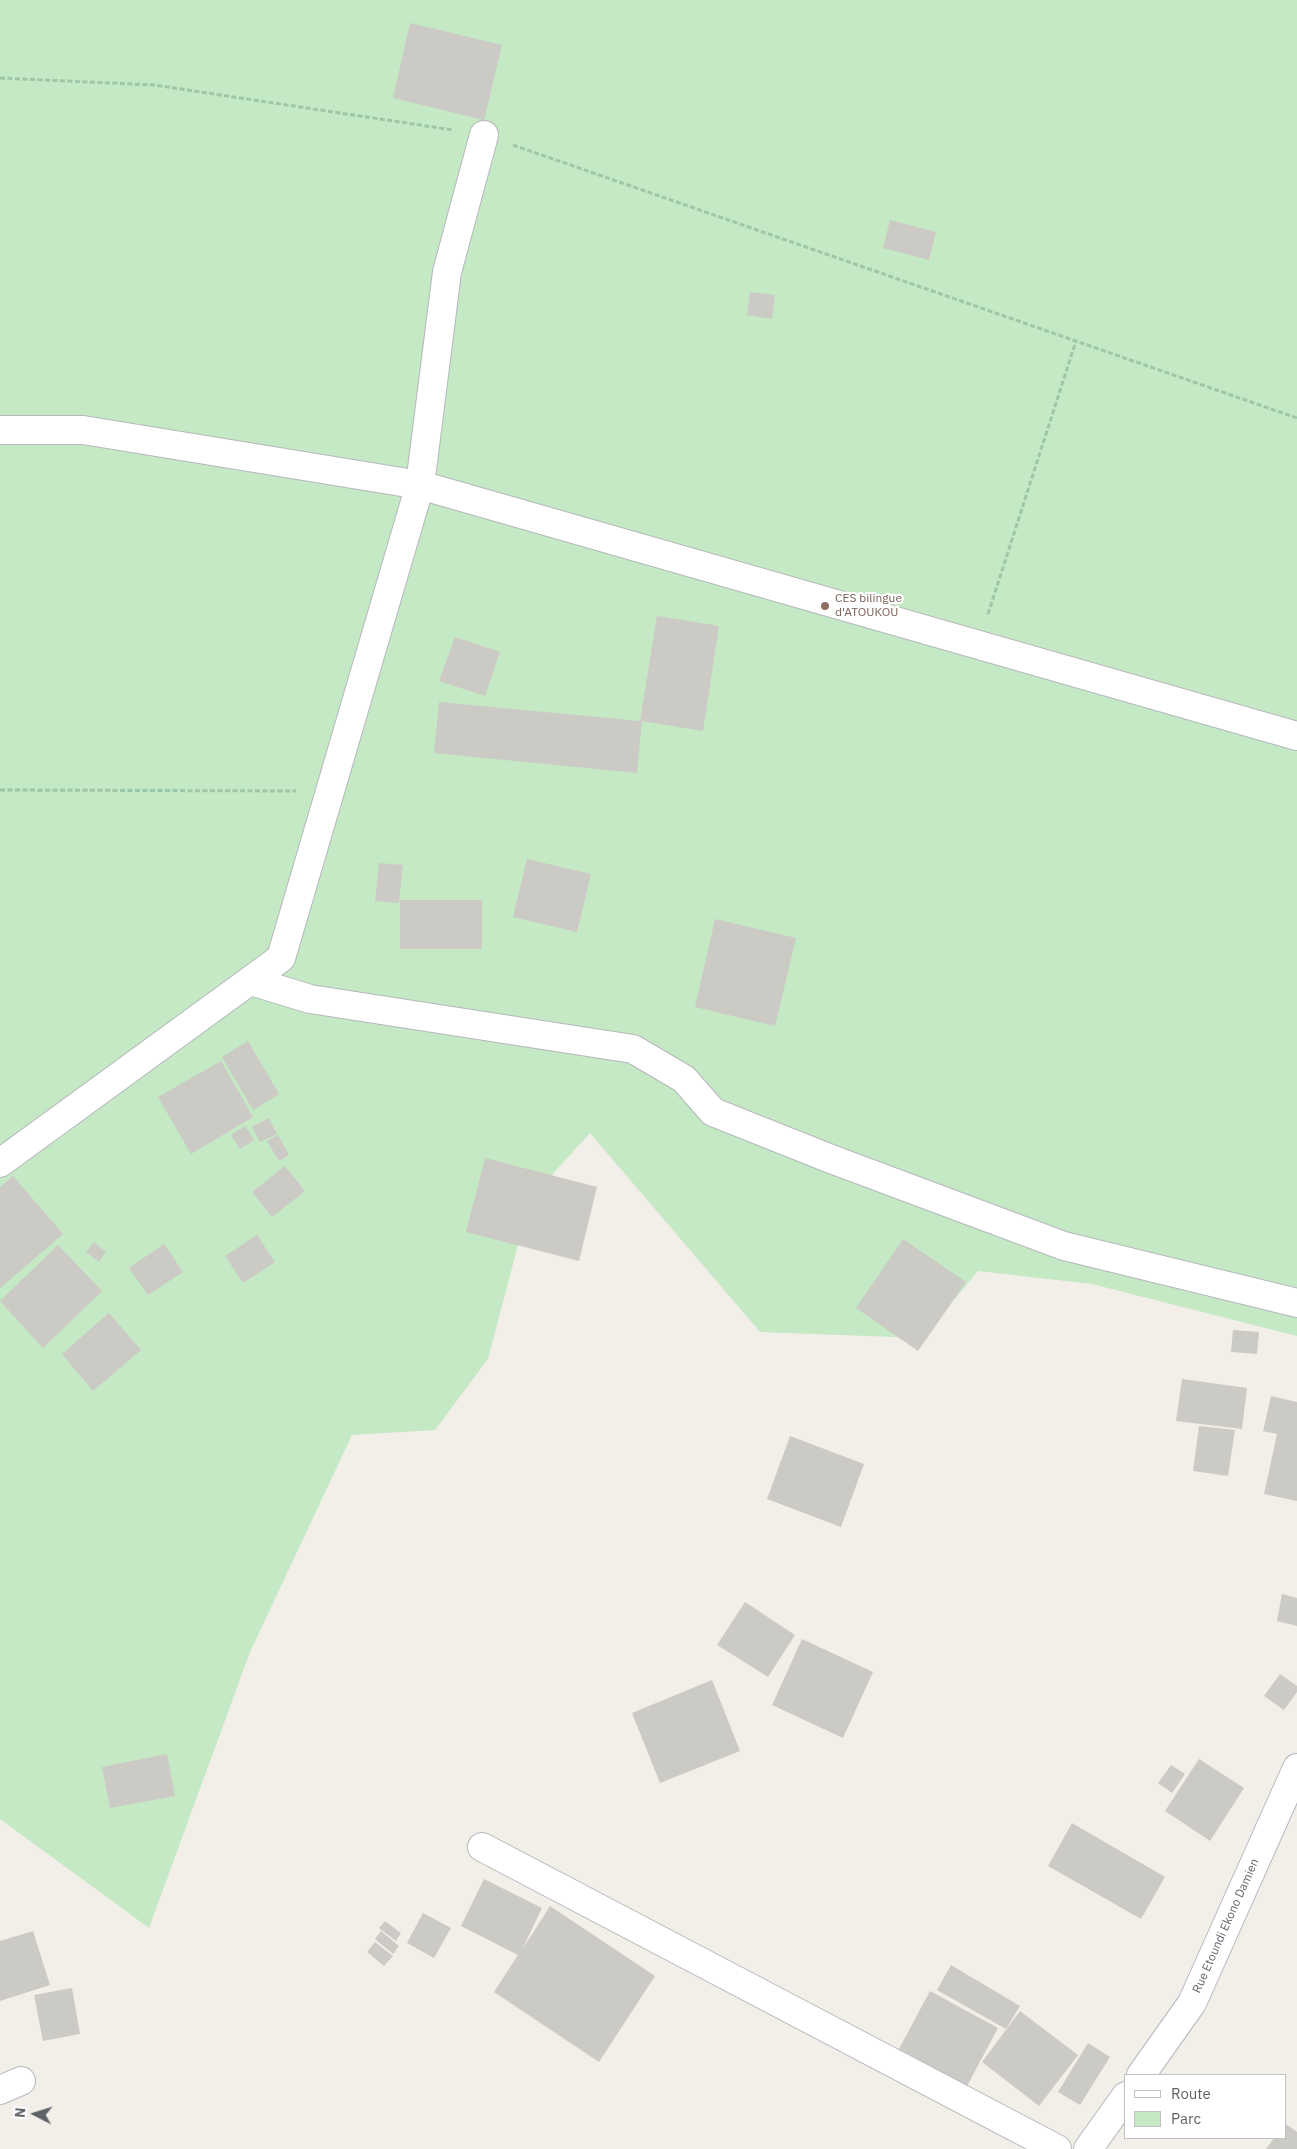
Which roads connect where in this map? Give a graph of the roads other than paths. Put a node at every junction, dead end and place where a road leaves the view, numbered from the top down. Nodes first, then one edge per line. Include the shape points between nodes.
1 (484, 135) road end
2 (0, 430) edge
3 (420, 485) junction
4 (1297, 736) edge
5 (250, 980) junction
6 (0, 1163) edge
7 (1297, 1303) edge
8 (1297, 1768) edge
9 (482, 1847) dead end
10 (1142, 2074) edge
11 (1124, 2099) edge
12 (1057, 2149) edge
13 (1088, 2149) edge

1 - 3 street via 447,272
2 - 3 street via 83,430
3 - 4 street
3 - 5 street via 282,958
5 - 6 street
5 - 7 street via 310,999 634,1049 684,1079 713,1112 831,1159 1064,1246
8 - 10 street, Rue Etoundi Ekono Damien via 1192,2003
9 - 12 street
11 - 13 street

